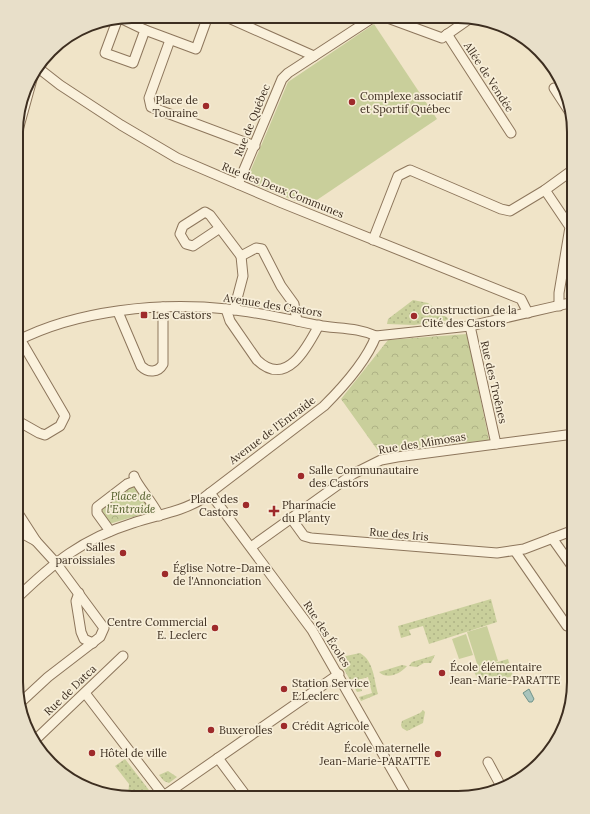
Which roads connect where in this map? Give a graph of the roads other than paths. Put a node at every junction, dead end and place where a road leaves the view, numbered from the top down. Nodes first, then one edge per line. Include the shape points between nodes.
1 (130, 23) edge
2 (205, 23) edge
3 (240, 23) edge
4 (365, 23) edge
5 (401, 23) edge
6 (462, 23) edge
7 (116, 24) edge
8 (145, 30) junction
9 (446, 34) junction
10 (170, 40) junction
11 (314, 56) junction
12 (41, 70) edge
13 (554, 88) dead end
14 (562, 100) edge
15 (511, 133) dead end
16 (254, 146) junction
17 (567, 174) edge
18 (238, 184) junction
19 (545, 190) junction
20 (567, 223) edge
21 (220, 228) dead end
22 (373, 240) junction
23 (567, 245) edge
24 (241, 256) junction
25 (567, 304) edge
26 (559, 306) junction
27 (163, 308) junction
28 (230, 309) junction
29 (118, 312) junction
30 (528, 313) junction
31 (297, 321) junction
32 (319, 325) junction
33 (470, 326) junction
34 (376, 336) junction
35 (23, 338) edge
36 (23, 348) edge
37 (23, 424) edge
38 (567, 435) edge
39 (496, 444) junction
40 (210, 493) junction
41 (159, 516) junction
42 (291, 518) junction
43 (23, 521) edge
44 (110, 531) junction
45 (567, 533) edge
46 (23, 534) edge
47 (552, 538) junction
48 (36, 541) junction
49 (251, 547) junction
50 (515, 551) junction
51 (567, 559) edge
52 (56, 562) junction
53 (23, 593) edge
54 (79, 593) junction
55 (567, 626) dead end
56 (93, 643) junction
57 (123, 656) dead end
58 (339, 674) junction
59 (84, 693) junction
60 (24, 698) edge
61 (38, 737) edge
62 (218, 758) junction
63 (488, 762) dead end
64 (499, 783) edge
65 (158, 791) edge
66 (171, 791) edge
67 (243, 791) edge
68 (404, 791) edge

1 - 8 street
2 - 10 street via 196,49
3 - 11 street
4 - 11 street, Rue de Québec
5 - 9 street via 442,38
6 - 9 street
7 - 8 street via 105,53 133,63
8 - 10 street
9 - 15 street, Allée de Vendée
10 - 16 street via 149,98 151,108
11 - 16 street, Rue de Québec via 282,79
12 - 18 street, Rue des Deux Communes via 149,142 177,158
13 - 14 street
16 - 18 street, Rue de Québec
17 - 19 street
18 - 22 street, Rue des Deux Communes
19 - 20 street
19 - 22 street via 510,211 410,170 398,176
21 - 24 street
22 - 30 street, Rue des Deux Communes via 521,299
23 - 26 street
24 - 28 street via 243,276
24 - 31 street via 256,248 264,251 277,279 294,304
25 - 26 street, Avenue des Castors
26 - 30 street, Avenue des Castors
27 - 28 street, Avenue des Castors
27 - 29 street, Avenue des Castors
27 - 29 street via 163,364 160,369 153,371 146,371 141,366
28 - 31 street, Avenue des Castors
28 - 32 street via 230,321 257,360 267,368 292,366
29 - 35 street, Avenue des Castors via 56,324
30 - 33 street, Avenue des Castors
31 - 32 street, Avenue des Castors
32 - 34 street, Avenue des Castors via 366,331
33 - 34 street, Avenue des Castors
33 - 39 street, Rue des Troênes
34 - 40 street, Avenue de l'Entraide via 368,352 324,406
36 - 37 street via 65,416 60,426 46,435
38 - 39 street, Rue des Mimosas
39 - 42 street, Rue des Mimosas via 381,460 353,474
40 - 41 street, Avenue de l'Entraide via 192,505
40 - 49 street, Rue des Écoles
41 - 44 street, Avenue de l'Entraide
41 - 44 street via 134,478 97,507 97,513
42 - 49 street, Rue des Mimosas
42 - 50 street, Rue des Iris via 304,536 311,538 464,551
43 - 48 street
44 - 52 street, Avenue de l'Entraide via 82,544
45 - 47 street, Rue des Iris
46 - 48 street
47 - 50 street, Rue des Iris
47 - 51 street
48 - 52 street
49 - 58 street, Rue des Écoles via 312,630
50 - 55 street
52 - 53 street, Avenue de l'Entraide
52 - 54 street
54 - 56 street via 76,601 81,632 84,639
54 - 56 street via 104,626 102,634
56 - 60 street
57 - 59 street, Rue de Datca
58 - 62 street
58 - 68 street, Rue des Écoles
59 - 61 street, Rue de Datca
59 - 65 street
62 - 66 street
62 - 67 street
63 - 64 street

